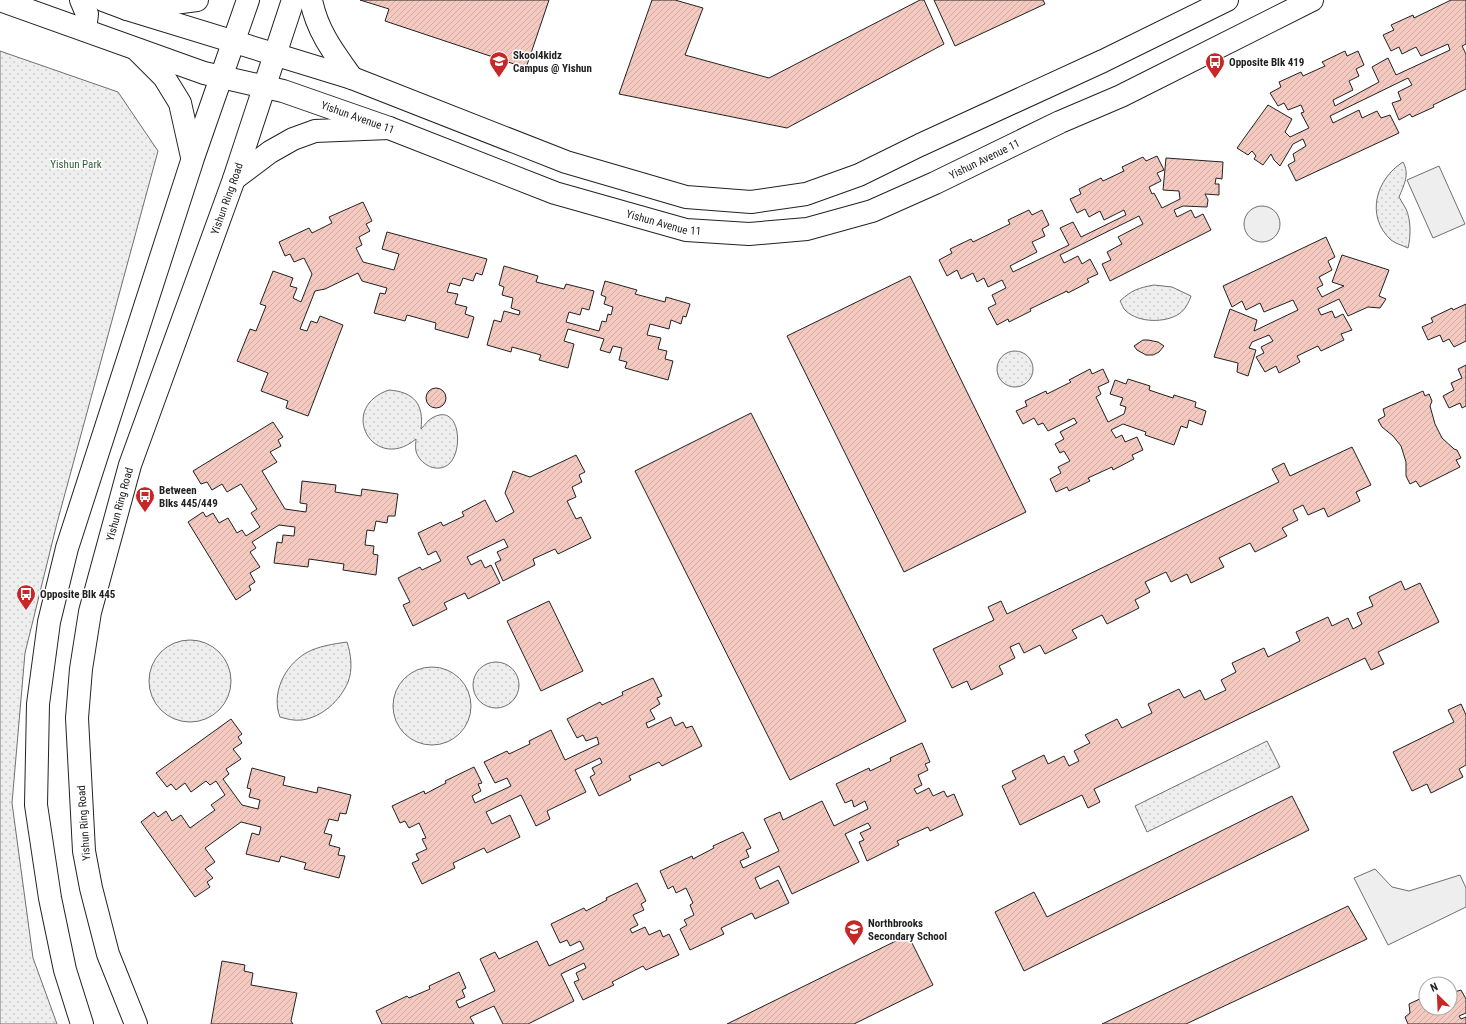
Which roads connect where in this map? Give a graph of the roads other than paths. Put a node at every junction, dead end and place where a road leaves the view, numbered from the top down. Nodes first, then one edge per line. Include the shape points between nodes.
1 (0, 0) edge
2 (81, 0) edge
3 (103, 0) edge
4 (197, 0) edge
5 (248, 0) edge
6 (293, 0) edge
7 (311, 0) edge
8 (1226, 0) edge
9 (1312, 0) edge
10 (127, 9) junction
11 (84, 30) junction
12 (232, 40) junction
13 (137, 50) junction
14 (275, 54) junction
15 (220, 77) junction
16 (352, 78) junction
17 (265, 87) junction
18 (389, 128) junction
19 (193, 158) junction
20 (234, 179) junction
21 (82, 1024) edge
22 (136, 1024) edge

1 - 11 street, Yishun Avenue 11
2 - 11 street via 87,14
3 - 10 street
4 - 10 street
5 - 12 street
6 - 14 street, Yishun Ring Road
7 - 16 street via 321,32
8 - 16 street via 1103,61 859,175 806,194 751,202 686,197 566,162
9 - 18 street, Yishun Avenue 11 via 1121,96 1060,122 935,183 872,211 807,230 749,234 686,230 555,193
10 - 12 street
11 - 13 street, Yishun Avenue 11
12 - 14 street
12 - 15 street
13 - 15 street, Yishun Avenue 11 via 204,74
13 - 19 street via 164,77 180,103
14 - 16 street
14 - 17 street, Yishun Ring Road
15 - 17 street, Yishun Avenue 11
15 - 19 street
17 - 18 street, Yishun Avenue 11
17 - 20 street, Yishun Ring Road
18 - 20 street via 315,131 293,139 270,152
19 - 21 street via 67,548 49,622 38,704 36,805 50,898 65,970
20 - 22 street, Yishun Ring Road via 130,464 90,612 81,668 78,718 84,851 108,954

